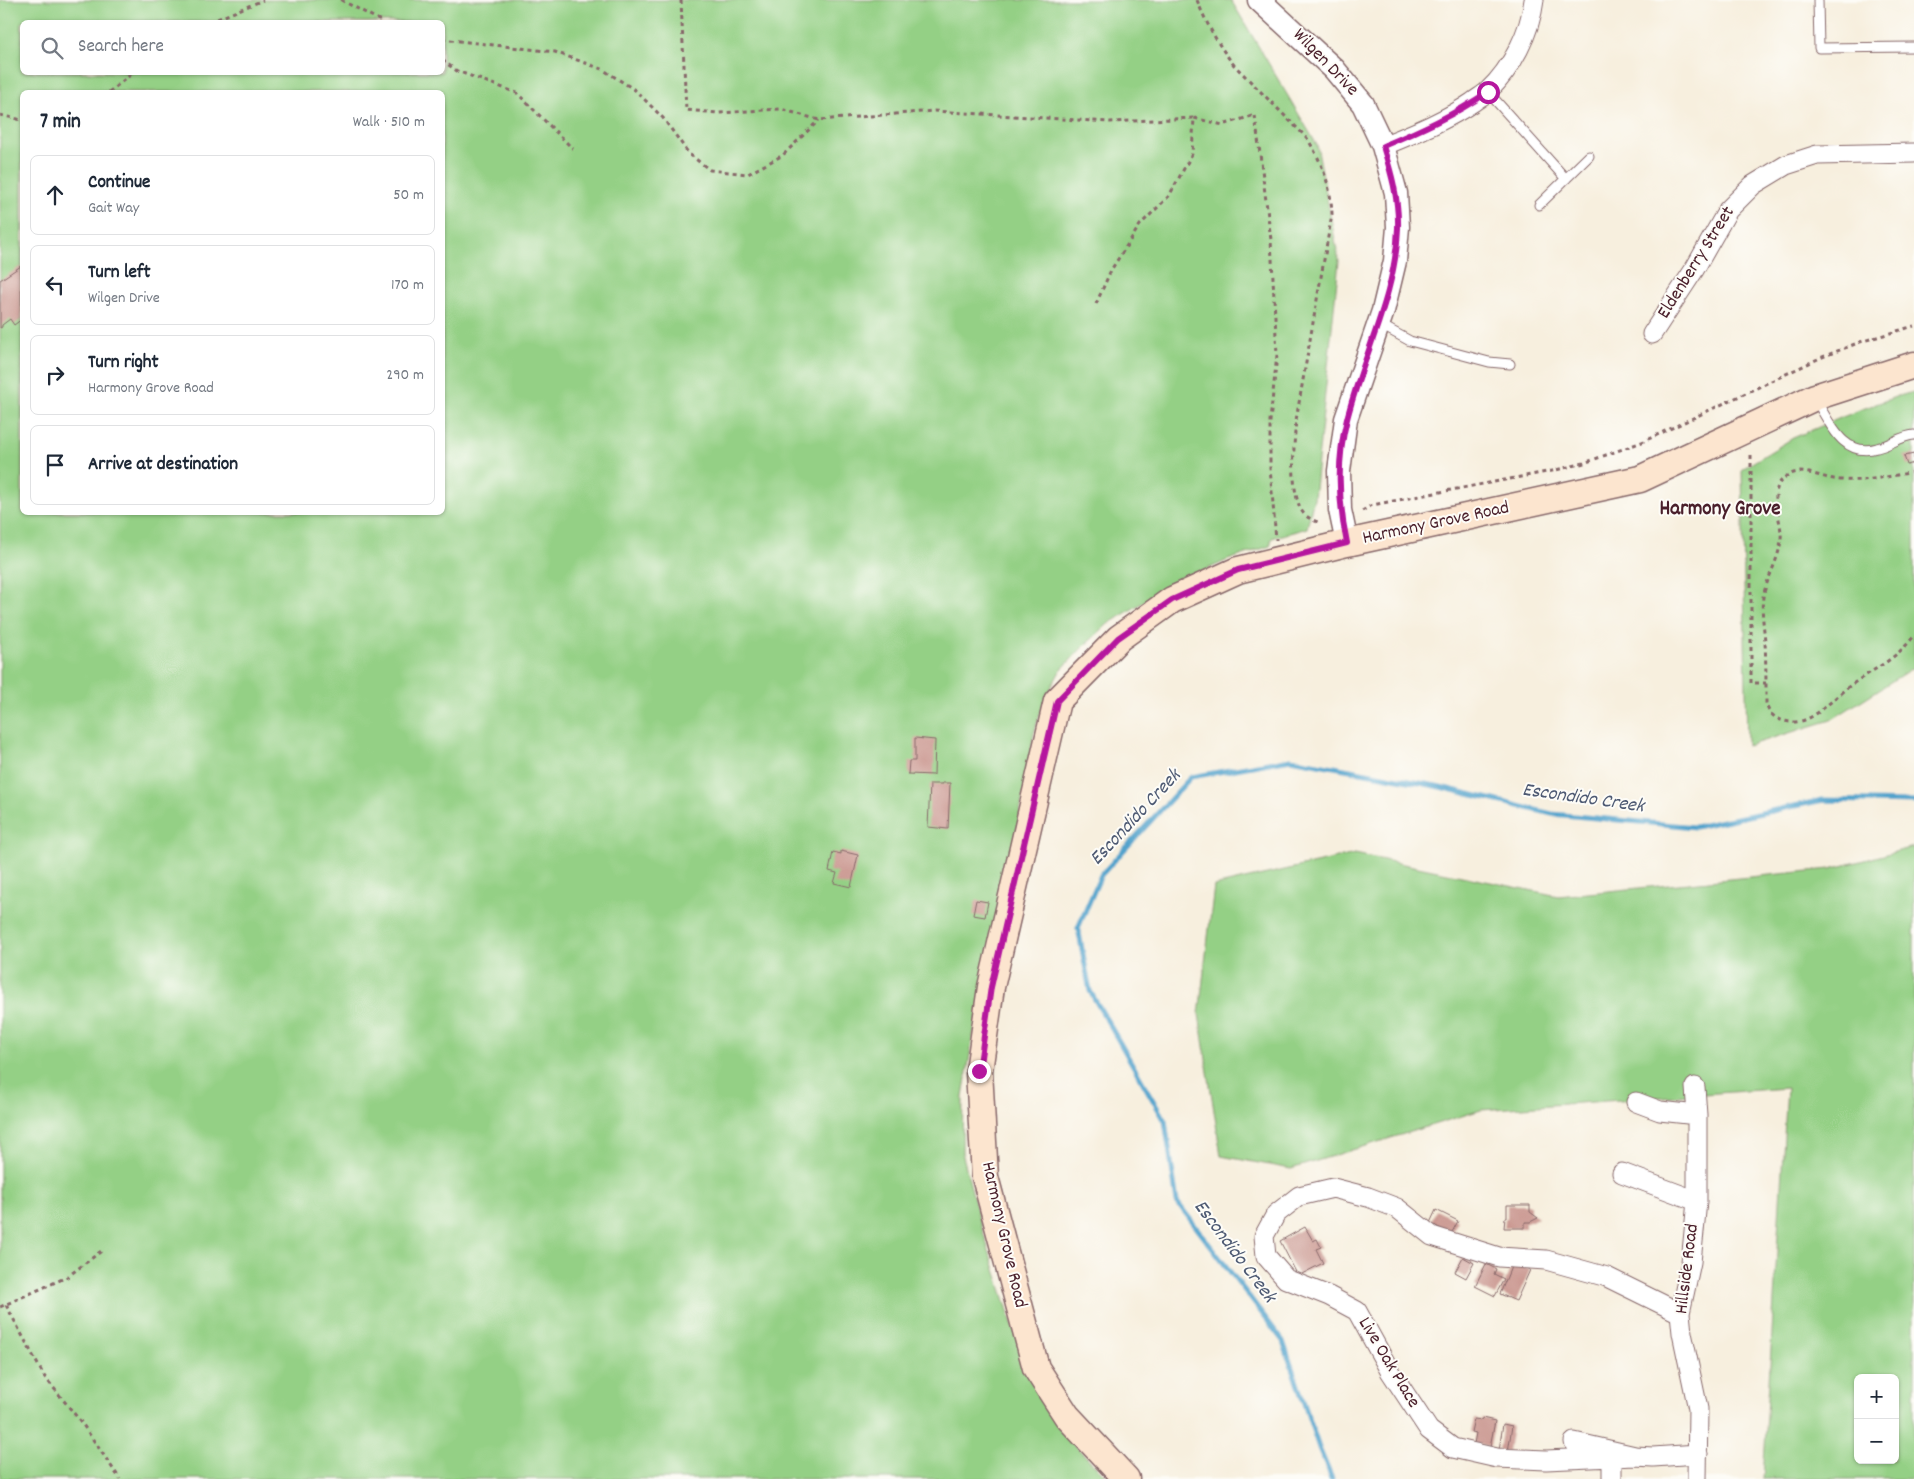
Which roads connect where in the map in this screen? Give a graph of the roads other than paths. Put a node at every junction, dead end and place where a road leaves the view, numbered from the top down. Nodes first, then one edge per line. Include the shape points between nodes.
1 (1259, 0) edge
2 (1534, 0) edge
3 (1818, 0) edge
4 (1914, 47) edge
5 (1488, 92) junction
6 (1383, 146) junction
7 (1914, 152) edge
8 (1590, 156) dead end
9 (1566, 179) junction
10 (1539, 205) dead end
11 (1378, 324) junction
12 (1652, 334) dead end
13 (1510, 364) dead end
14 (1914, 365) edge
15 (1815, 397) junction
16 (1914, 435) edge
17 (1347, 543) junction
18 (1695, 1088) dead end
19 (1636, 1102) dead end
20 (1697, 1115) junction
21 (1622, 1173) dead end
22 (1697, 1201) junction
23 (1680, 1313) junction
24 (1574, 1442) dead end
25 (1698, 1454) junction
26 (1635, 1456) junction
27 (1612, 1458) junction
28 (1126, 1479) edge
29 (1612, 1479) edge
30 (1697, 1479) edge

1 - 6 street, Wilgen Drive via 1351,86 1364,104
2 - 5 street via 1527,31 1517,53
3 - 4 lane via 1818,48
5 - 6 street via 1431,126
5 - 9 lane
6 - 11 street, Wilgen Drive via 1396,193 1398,227 1395,261
7 - 12 street, Eldenberry Street via 1817,155 1786,165 1758,181 1728,210
8 - 9 lane
9 - 10 lane
11 - 13 lane via 1410,341 1489,362
11 - 17 street, Wilgen Drive via 1346,419 1339,471 1340,510
14 - 15 main road, Harmony Grove Road
15 - 16 lane via 1837,436 1850,447 1871,450
15 - 17 main road, Harmony Grove Road via 1640,479
17 - 28 main road, Harmony Grove Road via 1238,570 1172,600 1118,638 1057,701 991,987 979,1071 985,1177 1036,1368 1067,1416
18 - 20 street, Hillside Road
19 - 20 street via 1660,1111
20 - 22 street, Hillside Road
21 - 22 street
22 - 23 street, Hillside Road via 1691,1262
23 - 25 street, Hillside Road via 1698,1409
23 - 27 street, Live Oak Place via 1607,1278 1546,1260 1499,1258 1432,1236 1397,1208 1333,1188 1299,1196 1276,1214 1264,1236 1266,1256 1286,1279 1357,1311 1429,1430 1453,1448 1497,1458
24 - 26 street
25 - 26 street
25 - 30 street, Hillside Road
26 - 27 street, Live Oak Place
27 - 29 street

